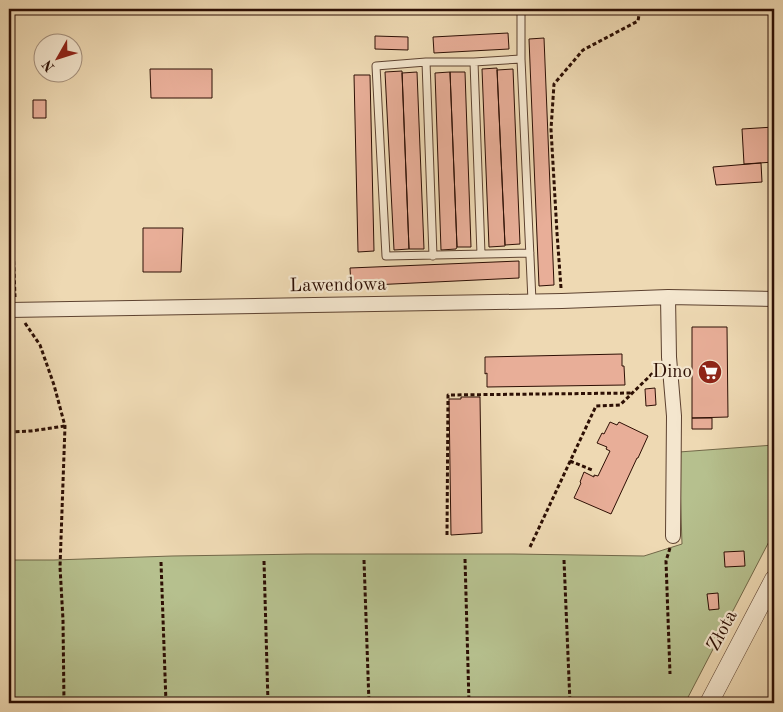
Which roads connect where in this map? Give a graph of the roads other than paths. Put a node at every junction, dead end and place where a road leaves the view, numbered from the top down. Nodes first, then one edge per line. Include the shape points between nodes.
1 (521, 9) edge
2 (521, 59) junction
3 (426, 62) junction
4 (474, 62) junction
5 (530, 253) junction
6 (481, 254) junction
7 (433, 256) junction
8 (668, 297) junction
9 (774, 299) edge
10 (532, 301) junction
11 (12, 310) edge
12 (673, 536) road end
13 (774, 579) edge
14 (709, 703) edge

1 - 2 lane
2 - 4 lane
2 - 5 lane
3 - 4 lane
3 - 7 lane
3 - 7 lane via 376,66 386,256
4 - 6 lane
5 - 6 lane
5 - 10 lane
6 - 7 lane
8 - 9 street, Lawendowa
8 - 10 street, Lawendowa
8 - 12 street via 674,416
10 - 11 street, Lawendowa
13 - 14 street, Złota

